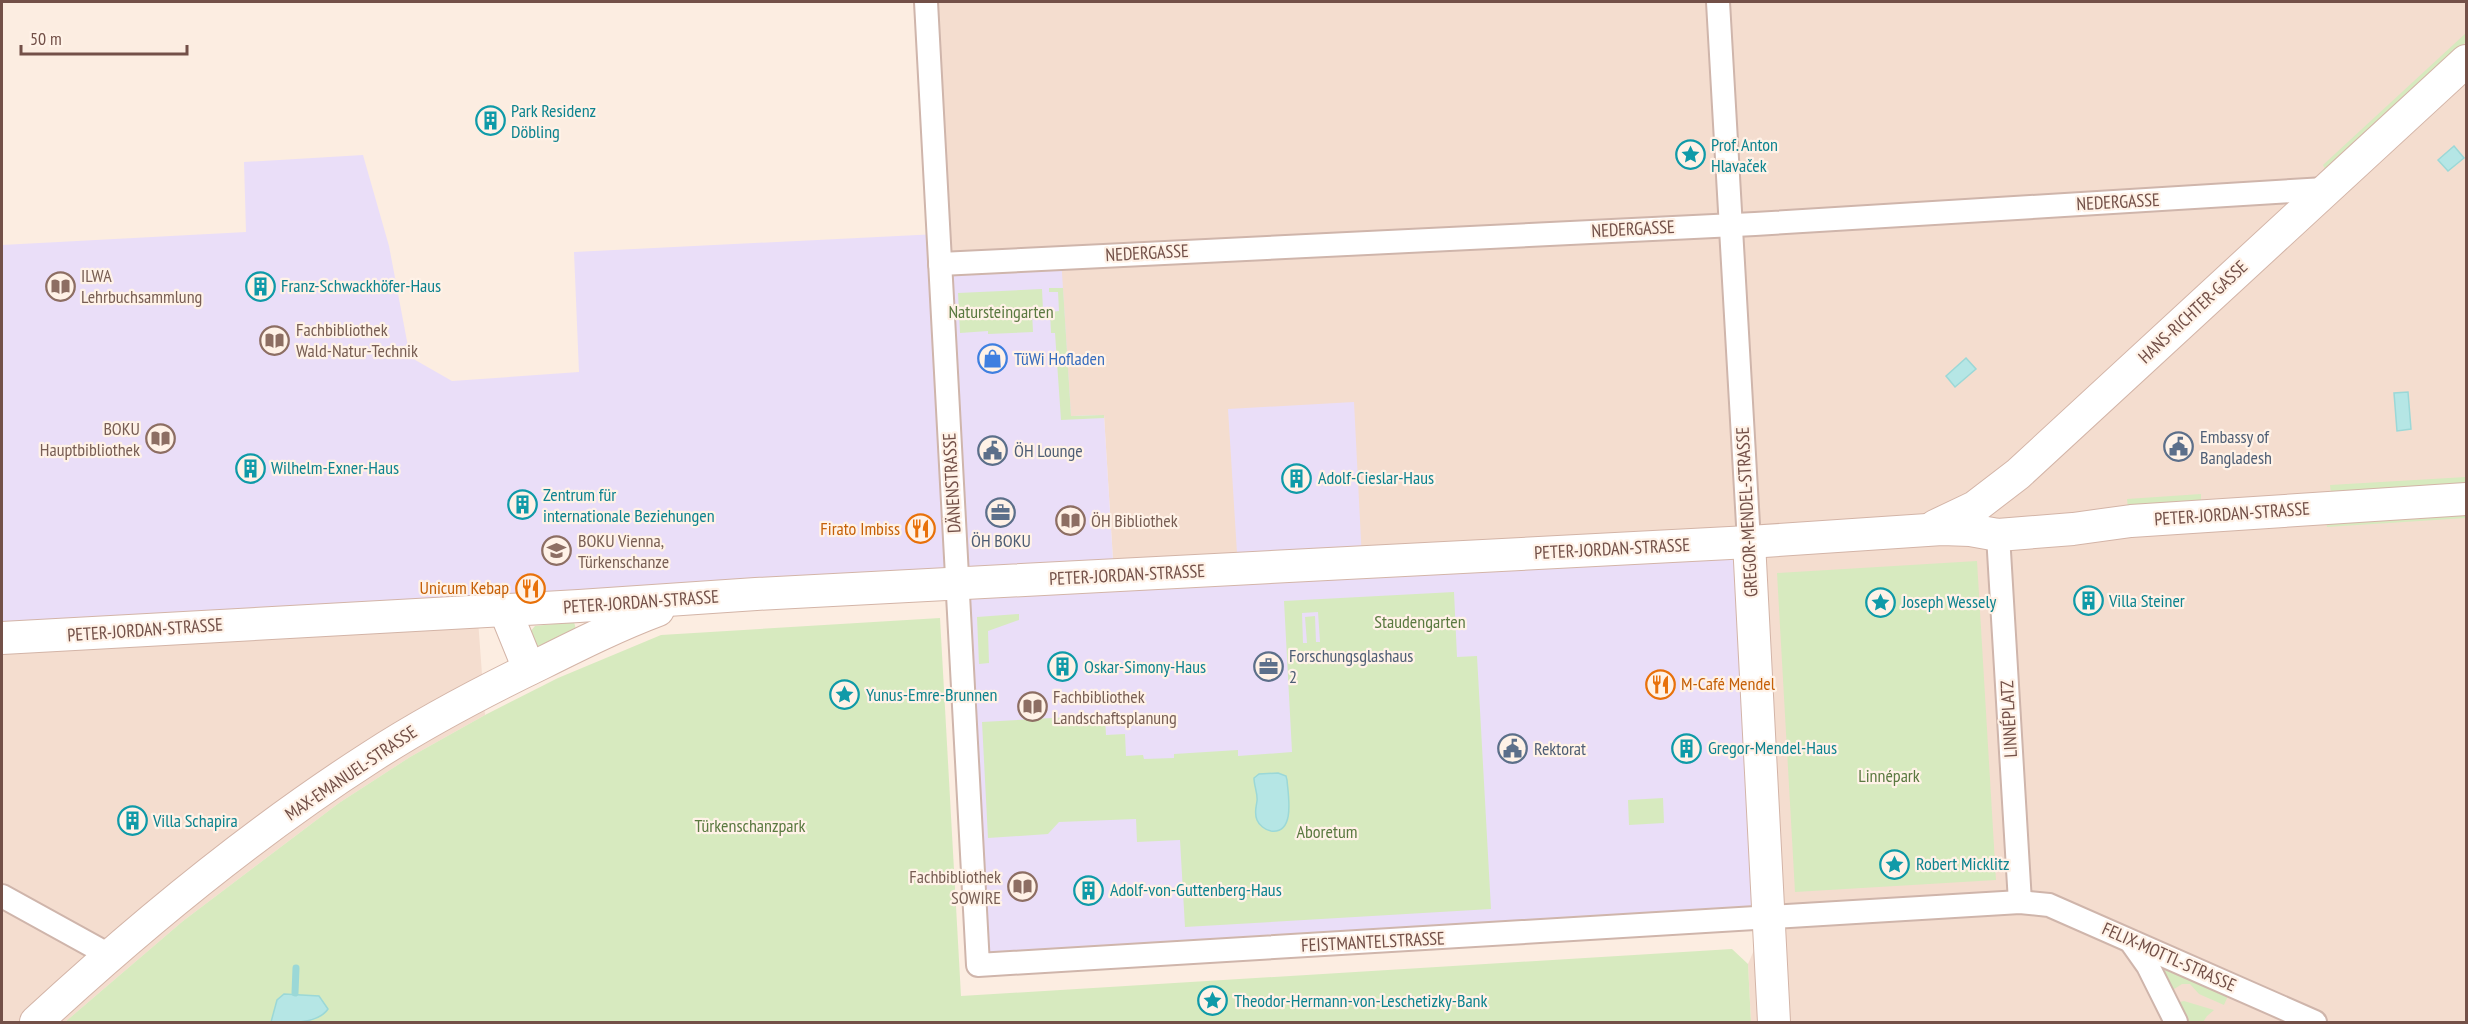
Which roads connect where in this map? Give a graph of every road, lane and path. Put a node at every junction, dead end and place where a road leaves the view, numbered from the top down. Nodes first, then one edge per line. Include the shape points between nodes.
1 (926, 2) edge
2 (1718, 2) edge
3 (2466, 61) edge
4 (2325, 189) junction
5 (1731, 225) junction
6 (940, 264) junction
7 (2466, 499) edge
8 (1901, 532) junction
9 (1998, 535) junction
10 (1749, 542) junction
11 (957, 584) junction
12 (711, 597) junction
13 (505, 610) junction
14 (2, 639) edge
15 (529, 669) junction
16 (2, 896) edge
17 (2020, 902) junction
18 (1768, 919) junction
19 (2130, 940) junction
20 (109, 954) junction
21 (978, 965) joint
22 (36, 1023) edge
23 (1774, 1023) edge
24 (2176, 1023) edge
25 (2315, 1023) edge

1 - 6 street, DÄNENSTRASSE
2 - 5 street, GREGOR-MENDEL-STRASSE
3 - 4 main road, HANS-RICHTER-GASSE
4 - 5 street, NEDERGASSE
4 - 8 main road, HANS-RICHTER-GASSE via 2006,485 1957,517
5 - 6 street, NEDERGASSE
5 - 10 street, GREGOR-MENDEL-STRASSE
6 - 11 street, DÄNENSTRASSE
7 - 9 main road, PETER-JORDAN-STRASSE via 2132,521
8 - 9 main road via 1970,530
8 - 10 main road
9 - 17 street, LINNÉPLATZ
10 - 11 main road, PETER-JORDAN-STRASSE
10 - 18 main road, GREGOR-MENDEL-STRASSE
11 - 12 main road, PETER-JORDAN-STRASSE
11 - 21 street, DÄNENSTRASSE
12 - 13 main road, PETER-JORDAN-STRASSE
12 - 15 main road, MAX-EMANUEL-STRASSE via 642,616
13 - 14 main road, PETER-JORDAN-STRASSE
13 - 15 main road
15 - 20 main road, MAX-EMANUEL-STRASSE via 419,728 353,769 252,840
16 - 20 street
17 - 18 street
17 - 19 street, FELIX-MOTTL-STRASSE via 2049,905
18 - 21 street, FEISTMANTELSTRASSE
18 - 23 main road, GREGOR-MENDEL-STRASSE
19 - 24 street via 2148,966
19 - 25 street, FELIX-MOTTL-STRASSE
20 - 22 main road, MAX-EMANUEL-STRASSE

